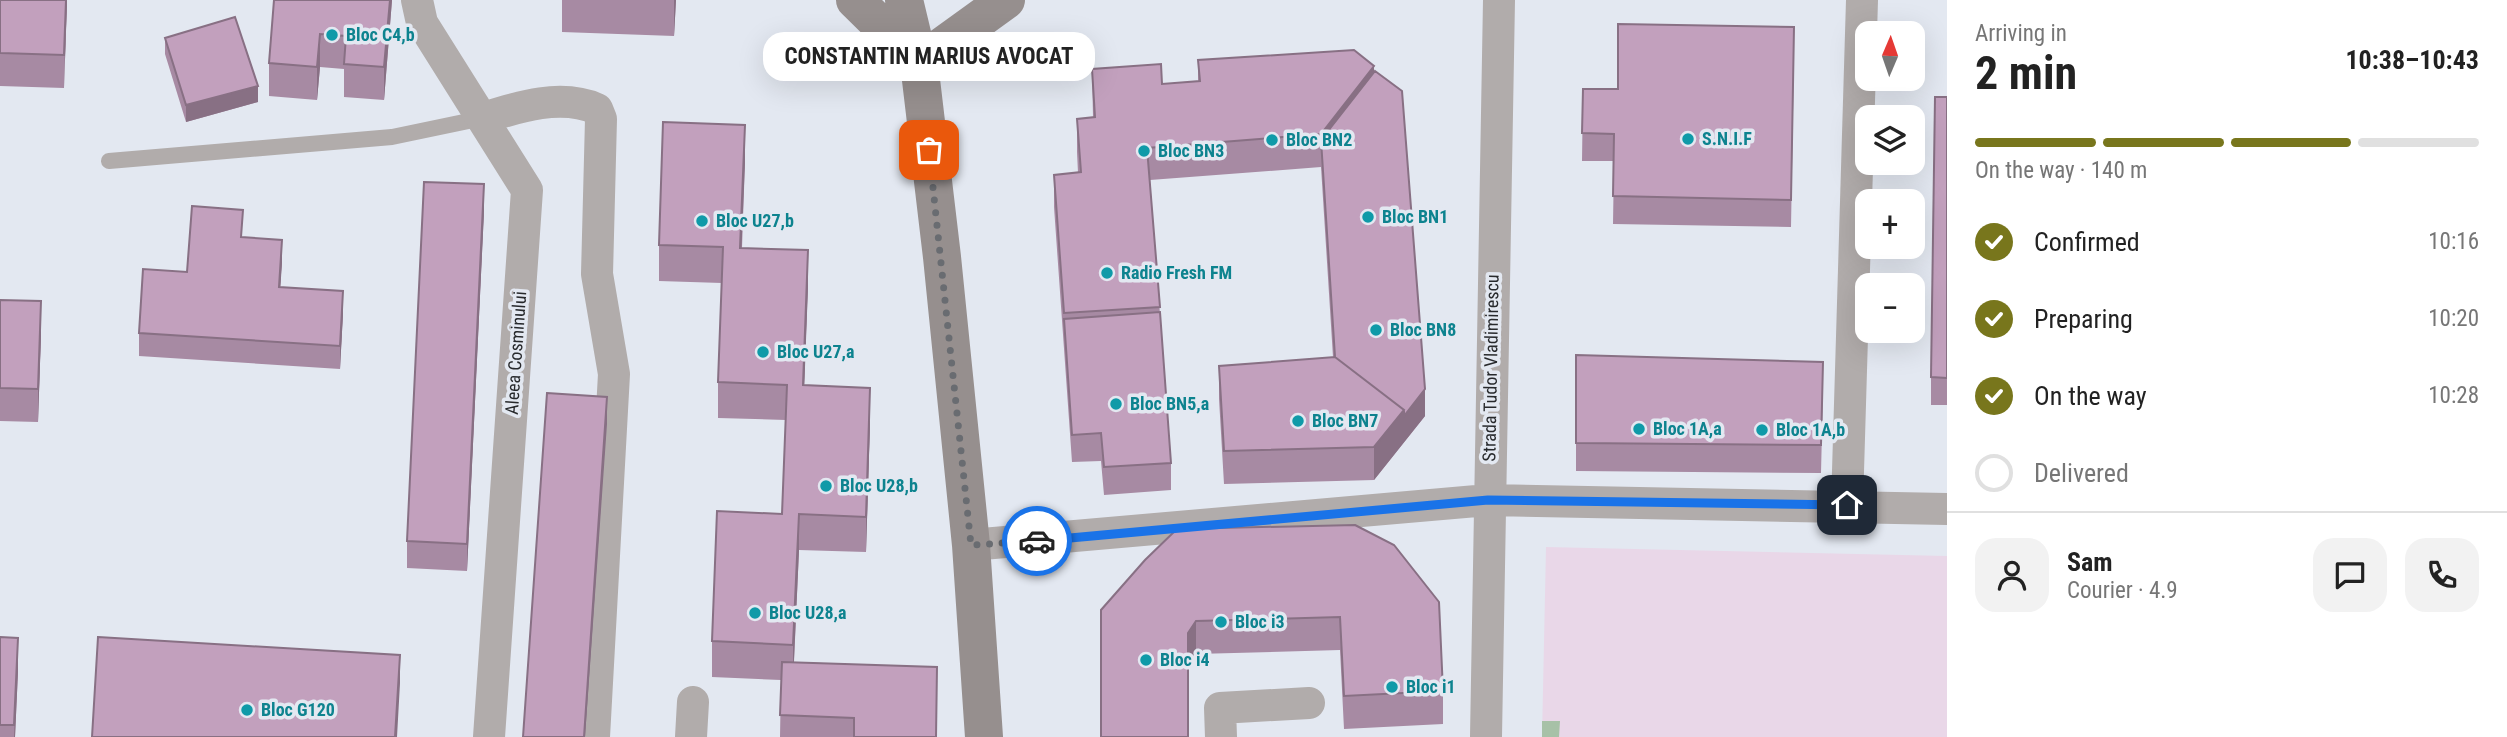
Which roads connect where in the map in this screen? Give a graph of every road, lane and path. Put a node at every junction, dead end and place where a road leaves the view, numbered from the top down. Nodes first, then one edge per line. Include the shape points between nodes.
1 (417, 0) edge
2 (855, 0) edge
3 (904, 0) edge
4 (1006, 0) edge
5 (1499, 0) edge
6 (1862, 0) edge
7 (919, 63) junction
8 (483, 118) junction
9 (108, 161) dead end
10 (1488, 500) junction
11 (1847, 505) junction
12 (1947, 509) edge
13 (971, 545) junction
14 (693, 702) dead end
15 (1309, 703) dead end
16 (489, 737) edge
17 (594, 737) edge
18 (691, 737) edge
19 (984, 737) edge
20 (1221, 737) edge
21 (1486, 737) edge

1 - 8 street, Aleea Cosminului via 422,23
2 - 7 street
3 - 7 street
4 - 7 street
5 - 10 street, Strada Tudor Vladimirescu
6 - 11 street
7 - 13 street
8 - 9 lane via 392,136
8 - 16 street, Aleea Cosminului via 527,190
8 - 17 street via 533,103 554,103 588,104 597,109 601,120 597,274 614,374
10 - 11 street
10 - 13 street
10 - 21 street, Strada Tudor Vladimirescu
11 - 12 street
13 - 19 street
14 - 18 street
15 - 20 street via 1220,708

